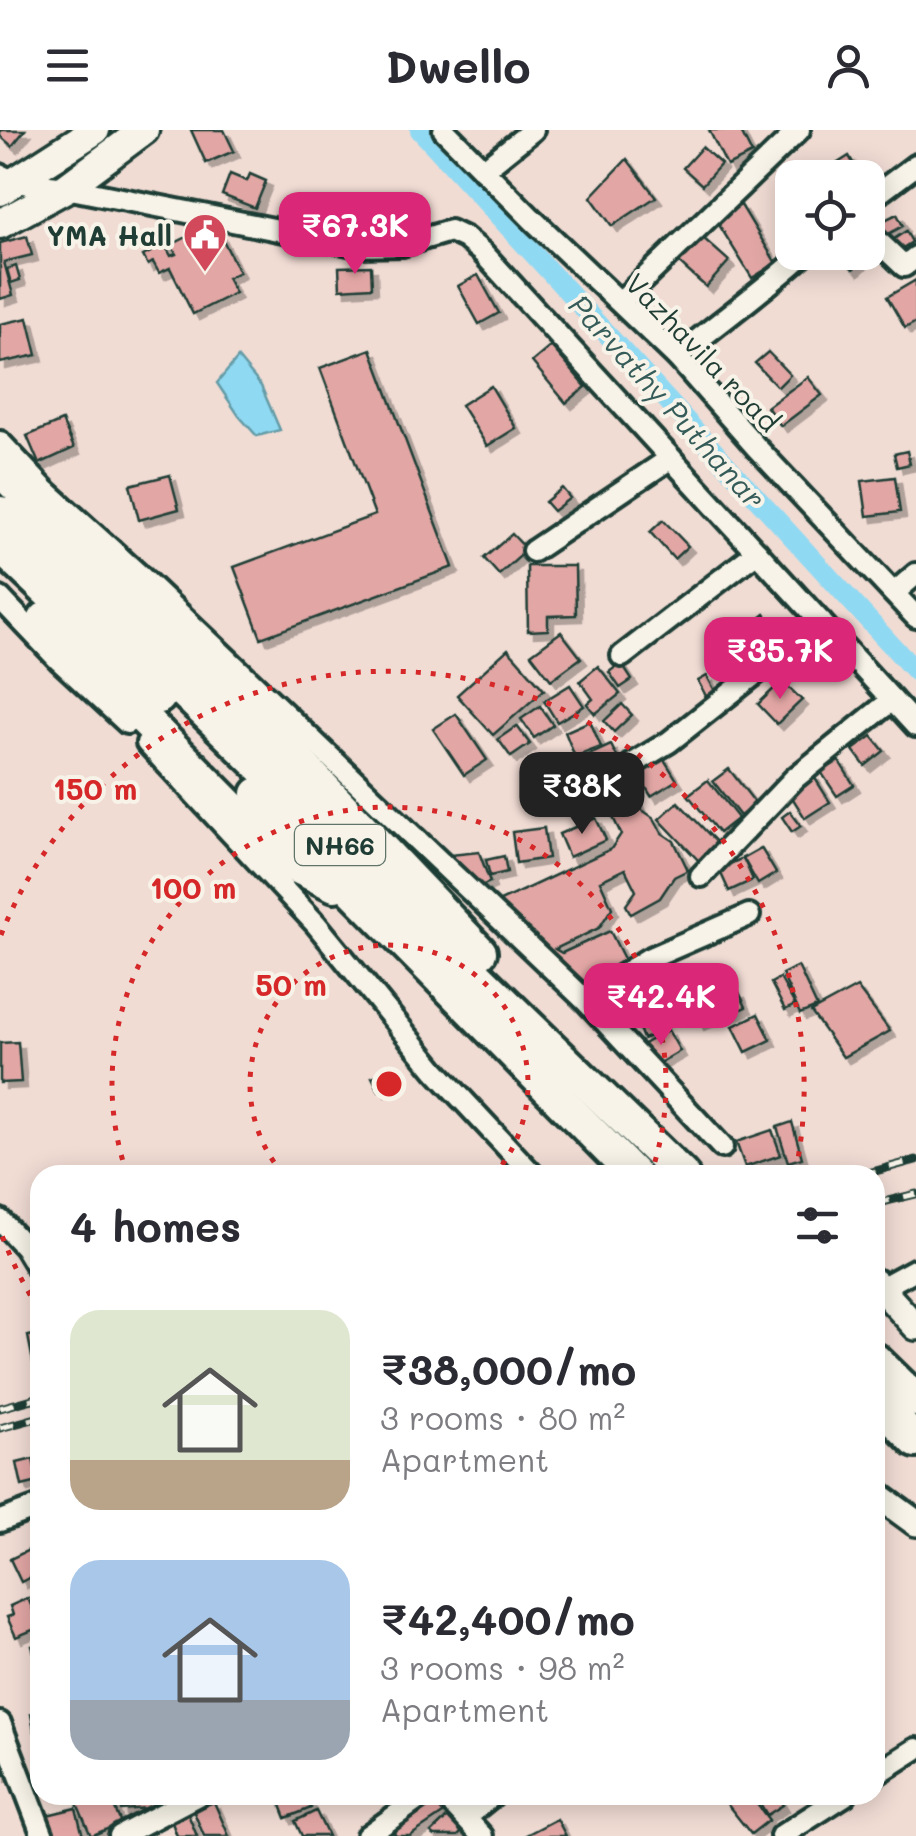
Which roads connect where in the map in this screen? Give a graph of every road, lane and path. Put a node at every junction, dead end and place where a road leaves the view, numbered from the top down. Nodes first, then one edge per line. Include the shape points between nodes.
1 (144, 130) edge
2 (444, 130) edge
3 (533, 130) edge
4 (799, 130) edge
5 (78, 135) edge
6 (916, 165) edge
7 (483, 170) junction
8 (5, 182) edge
9 (66, 188) junction
10 (885, 188) edge
11 (0, 224) edge
12 (885, 248) edge
13 (916, 257) edge
14 (786, 270) edge
15 (620, 302) junction
16 (677, 357) junction
17 (0, 442) edge
18 (670, 458) junction
19 (0, 470) edge
20 (0, 513) edge
21 (0, 546) edge
22 (533, 551) dead end
23 (757, 552) junction
24 (916, 574) edge
25 (0, 576) edge
26 (894, 593) junction
27 (0, 598) edge
28 (916, 616) edge
29 (821, 622) junction
30 (622, 656) dead end
31 (892, 700) junction
32 (916, 726) edge
33 (631, 765) dead end
34 (701, 876) dead end
35 (353, 893) junction
36 (749, 915) dead end
37 (584, 999) junction
38 (540, 1035) junction
39 (722, 1147) dead end
40 (524, 1165) edge
41 (624, 1165) edge
42 (672, 1165) edge
43 (0, 1220) edge
44 (30, 1256) edge
45 (916, 1269) edge
46 (885, 1282) edge
47 (885, 1293) edge
48 (916, 1327) edge
49 (885, 1370) edge
50 (916, 1400) edge
51 (885, 1410) edge
52 (916, 1441) edge
53 (885, 1500) edge
54 (30, 1510) edge
55 (0, 1521) edge
56 (916, 1523) edge
57 (0, 1722) edge
58 (916, 1749) edge
59 (885, 1769) edge
60 (30, 1802) edge
61 (31, 1805) edge
62 (179, 1805) edge
63 (410, 1805) edge
64 (454, 1805) edge
65 (480, 1805) edge
66 (830, 1805) edge
67 (466, 1816) junction
68 (43, 1836) edge
69 (120, 1836) edge
70 (367, 1836) edge
71 (482, 1836) edge
72 (782, 1836) edge

1 - 9 main road
2 - 7 street, Vazhavila road
3 - 7 street
4 - 15 street
5 - 8 main road
6 - 10 street
7 - 15 street, Vazhavila road
8 - 9 street
9 - 11 main road
9 - 18 street via 359,246 402,246 442,231 465,238
12 - 13 street via 904,266
14 - 16 street
15 - 16 street, Vazhavila road
16 - 26 street, Vazhavila road
17 - 37 street
18 - 22 street
18 - 23 street
19 - 38 highway via 274,735 527,1000
20 - 38 highway, NH66
21 - 35 highway, NH66 via 226,761
23 - 29 street
23 - 30 street
24 - 26 street
25 - 35 highway via 286,860
26 - 28 street, Vazhavila road
27 - 40 street via 136,731 316,924 435,1070
29 - 31 street
29 - 33 street
31 - 32 street
31 - 34 street via 794,778
35 - 41 highway, NH66
36 - 37 street via 648,958
37 - 39 street
38 - 42 highway, NH66
43 - 44 street
45 - 46 street
47 - 48 street
49 - 50 highway
51 - 52 highway
53 - 56 street
54 - 55 street
57 - 60 street
58 - 59 street
61 - 68 street
62 - 69 street
63 - 70 street
64 - 67 street
65 - 67 street
66 - 72 street
67 - 71 street

